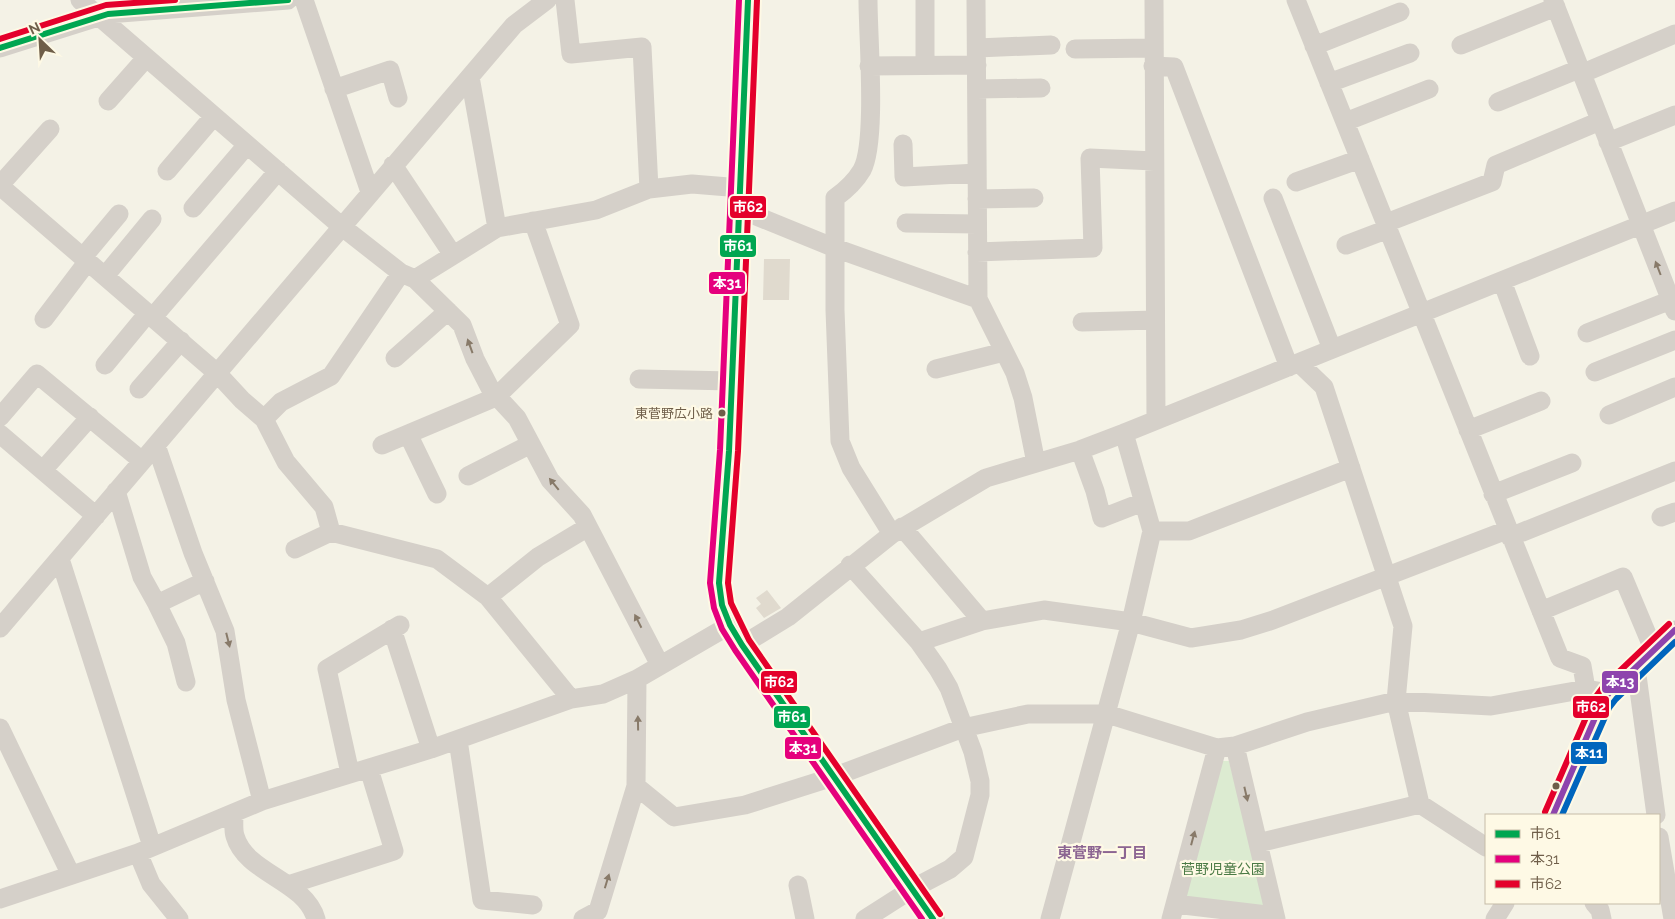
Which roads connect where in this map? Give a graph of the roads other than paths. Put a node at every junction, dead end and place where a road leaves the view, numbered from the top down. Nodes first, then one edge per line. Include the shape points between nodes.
1 (80, 0) edge
2 (288, 0) edge
3 (304, 0) edge
4 (547, 0) edge
5 (565, 0) edge
6 (748, 0) edge
7 (868, 0) edge
8 (925, 0) edge
9 (976, 0) edge
10 (1154, 0) edge
11 (1296, 0) edge
12 (1554, 4) edge
13 (103, 10) edge
14 (1400, 12) dead end
15 (1675, 34) edge
16 (1051, 45) dead end
17 (1461, 45) dead end
18 (1314, 46) junction
19 (0, 48) edge
20 (1075, 49) dead end
21 (1410, 53) dead end
22 (977, 57) junction
23 (1153, 57) junction
24 (146, 58) junction
25 (869, 66) junction
26 (925, 66) junction
27 (1580, 72) junction
28 (470, 76) junction
29 (1329, 83) junction
30 (334, 88) junction
31 (1041, 88) dead end
32 (977, 89) junction
33 (1427, 95) dead end
34 (398, 98) dead end
35 (108, 101) dead end
36 (1498, 102) dead end
37 (214, 116) junction
38 (1675, 116) edge
39 (1600, 121) junction
40 (1347, 126) junction
41 (50, 129) dead end
42 (1608, 142) junction
43 (903, 144) dead end
44 (247, 145) junction
45 (1360, 159) junction
46 (1154, 161) junction
47 (393, 165) junction
48 (278, 171) junction
49 (167, 172) dead end
50 (977, 173) junction
51 (1296, 182) dead end
52 (0, 185) edge
53 (649, 189) junction
54 (370, 192) junction
55 (740, 198) junction
56 (1034, 198) dead end
57 (1273, 198) dead end
58 (977, 199) junction
59 (193, 208) dead end
60 (1675, 211) edge
61 (119, 214) dead end
62 (152, 219) dead end
63 (533, 222) junction
64 (906, 223) dead end
65 (978, 224) junction
66 (1642, 225) junction
67 (341, 226) junction
68 (1387, 226) junction
69 (497, 228) junction
70 (1346, 245) dead end
71 (835, 248) junction
72 (978, 252) junction
73 (453, 255) junction
74 (86, 259) junction
75 (105, 276) junction
76 (408, 276) junction
77 (1502, 281) junction
78 (978, 299) junction
79 (1673, 305) edge
80 (448, 311) junction
81 (1422, 313) junction
82 (150, 315) junction
83 (44, 319) dead end
84 (1156, 320) junction
85 (1082, 322) dead end
86 (1587, 333) dead end
87 (1675, 340) edge
88 (181, 342) junction
89 (1332, 349) junction
90 (1004, 352) junction
91 (1530, 356) dead end
92 (395, 358) dead end
93 (105, 365) dead end
94 (1294, 365) junction
95 (936, 368) dead end
96 (1595, 372) dead end
97 (217, 373) junction
98 (639, 379) dead end
99 (732, 381) junction
100 (1675, 387) edge
101 (139, 389) dead end
102 (496, 397) junction
103 (1541, 401) dead end
104 (1609, 415) dead end
105 (0, 417) edge
106 (90, 417) junction
107 (264, 418) junction
108 (1156, 420) junction
109 (1468, 430) junction
110 (1124, 433) junction
111 (0, 434) edge
112 (408, 434) junction
113 (156, 444) junction
114 (531, 444) junction
115 (382, 445) dead end
116 (1080, 450) junction
117 (142, 461) junction
118 (1036, 463) junction
119 (1572, 463) dead end
120 (1350, 468) junction
121 (43, 470) junction
122 (1675, 471) edge
123 (468, 476) dead end
124 (116, 491) junction
125 (437, 494) dead end
126 (1493, 494) junction
127 (1143, 502) junction
128 (96, 516) junction
129 (588, 526) junction
130 (897, 531) junction
131 (1152, 531) junction
132 (331, 532) junction
133 (1508, 533) junction
134 (295, 549) dead end
135 (60, 559) junction
136 (850, 566) junction
137 (1386, 575) junction
138 (208, 588) junction
139 (488, 597) junction
140 (157, 604) junction
141 (1541, 611) junction
142 (982, 621) junction
143 (1131, 622) junction
144 (0, 628) edge
145 (1675, 630) edge
146 (736, 635) junction
147 (919, 642) junction
148 (1654, 651) junction
149 (660, 665) junction
150 (1636, 668) junction
151 (637, 679) junction
152 (186, 682) dead end
153 (1586, 689) junction
154 (1610, 693) junction
155 (571, 699) junction
156 (1396, 701) junction
157 (1107, 714) junction
158 (0, 728) edge
159 (963, 728) junction
160 (458, 740) junction
161 (1226, 747) junction
162 (431, 749) junction
163 (370, 769) junction
164 (350, 773) junction
165 (833, 777) junction
166 (636, 786) junction
167 (262, 801) junction
168 (1420, 804) junction
169 (234, 813) junction
170 (1554, 814) edge
171 (1656, 814) edge
172 (1258, 843) junction
173 (1660, 843) edge
174 (1485, 846) edge
175 (145, 850) junction
176 (71, 875) junction
177 (288, 884) junction
178 (798, 884) dead end
179 (912, 889) junction
180 (0, 900) edge
181 (1504, 904) edge
182 (1595, 904) edge
183 (533, 905) dead end
184 (1173, 911) edge
185 (1275, 917) edge
186 (180, 919) edge
187 (316, 919) edge
188 (583, 919) edge
189 (805, 919) edge
190 (865, 919) edge
191 (933, 919) edge
192 (1050, 919) edge
193 (1495, 919) edge
194 (1602, 919) edge
195 (1673, 919) edge

1 - 13 street
2 - 13 street
3 - 30 street
4 - 28 street via 514,25
5 - 53 street via 571,54 642,47
6 - 55 main road
7 - 25 street
8 - 26 street
9 - 22 street
10 - 23 street
11 - 18 street
12 - 17 street
12 - 27 street
13 - 19 street
13 - 24 street
14 - 18 street
15 - 27 street
16 - 22 street
18 - 29 street
20 - 23 street
21 - 29 street
22 - 26 street
22 - 32 street
23 - 46 street
23 - 94 street via 1174,67
24 - 35 street
24 - 37 street
25 - 26 street
25 - 71 street via 869,144 862,169 848,189 835,198
27 - 36 street
27 - 39 street
28 - 47 street
28 - 69 street
29 - 40 street
30 - 34 street via 390,70
30 - 54 street
31 - 32 street
32 - 50 street
33 - 40 street
37 - 44 street
37 - 49 street
38 - 42 street
39 - 42 street
39 - 68 street via 1496,165 1492,182
40 - 45 street
41 - 52 street
42 - 66 street
43 - 50 street via 904,177
44 - 48 street
44 - 59 street
45 - 51 street
45 - 68 street
46 - 72 street via 1090,158 1093,248
46 - 84 street
47 - 54 street
47 - 73 street
48 - 67 street
48 - 82 street
50 - 58 street
52 - 74 street
53 - 55 street via 692,184
53 - 63 street via 596,210
54 - 67 street
55 - 71 street
55 - 99 main road
56 - 58 street
57 - 89 street
58 - 65 street
60 - 66 street
61 - 74 street
62 - 75 street
63 - 69 street
63 - 102 street via 570,325
64 - 65 street
65 - 72 street
66 - 77 street
79 -> 66 street
67 - 76 street
67 - 97 street
68 - 70 street
68 - 81 street
69 - 73 street
71 - 78 street
71 - 130 street via 840,441 851,468
72 - 78 street
73 - 76 street
74 - 75 street
74 - 83 street
75 - 82 street
76 - 80 street
76 - 107 street via 331,376 281,402
77 - 81 street
77 - 91 street
78 - 90 street
79 - 86 street
80 - 92 street
102 -> 80 street via 475,359 462,325
81 - 89 street
81 - 109 street
82 - 88 street
82 - 93 street
84 - 85 street
84 - 108 street
87 - 96 street
88 - 97 street
88 - 101 street
89 - 94 street
90 - 95 street
90 - 118 street via 1023,398
94 - 108 street
94 - 120 street via 1324,387
97 - 107 street
97 - 113 street
98 - 99 street
99 - 146 main road via 719,583 722,605
100 - 104 street
102 - 112 street
102 - 114 street via 517,418
103 - 109 street
105 - 106 street via 37,374
106 - 117 street
106 - 121 street
107 - 132 street via 286,462 324,508
108 - 110 street
109 - 126 street
110 - 116 street
110 - 127 street
111 - 121 street
112 - 115 street
112 - 125 street
113 - 117 street
113 - 138 street
114 - 123 street
129 -> 114 street via 550,480
116 - 118 street
116 - 127 street via 1102,518
117 - 124 street
118 - 130 street via 986,478
119 - 126 street
120 - 131 street via 1190,531
120 - 137 street
121 - 128 street
122 - 133 street
124 - 128 street
124 - 140 street via 142,577
126 - 133 street
127 - 131 street
128 - 135 street
129 - 139 street via 538,557
149 -> 129 street
130 - 136 street
130 - 142 street
131 - 143 street
132 - 134 street
132 - 139 street via 437,559
133 - 137 street
133 - 141 street
135 - 144 street
135 - 175 street
136 - 146 street via 788,616
136 - 147 street
137 - 143 street via 1242,630 1191,638
137 - 156 street via 1403,626
138 - 140 street
138 -> 167 street via 230,648 236,700
139 - 155 street
140 - 152 street via 176,643
141 - 148 street via 1623,577
141 - 153 street via 1560,658 1582,666
142 - 143 street via 1044,610
142 - 147 street
143 - 157 street
145 - 148 street
146 - 149 street
146 - 165 main road
147 - 159 street via 949,688
148 - 150 street
149 - 151 street
150 - 154 street
150 - 171 street
151 - 155 street via 603,694
166 -> 151 street
153 - 154 street
153 - 156 street via 1491,706
154 - 170 street via 1594,719
155 - 160 street
156 - 161 street via 1307,722
156 - 168 street
157 - 159 street via 1028,714
157 - 161 street
157 - 192 street
158 - 176 street
159 - 165 street
159 - 179 street via 980,781 980,796 964,857 950,870
160 - 162 street
160 - 183 street via 482,900
161 -> 172 street
184 -> 161 street
162 - 163 street
162 - 164 street via 396,627 327,670
163 - 164 street
163 - 177 street via 394,851
164 - 167 street
165 - 166 street via 745,805 674,817
165 - 179 main road
188 -> 166 street via 598,911
167 - 169 street
168 - 172 street
168 - 174 street
169 - 175 street
169 - 177 street via 235,837 250,860
172 - 185 street
173 - 195 street
175 - 176 street
175 - 186 street via 151,884
176 - 180 street
177 - 187 street via 309,904
178 - 189 street
179 - 190 street
179 - 191 main road
181 - 193 street
182 - 194 street
184 - 185 street

